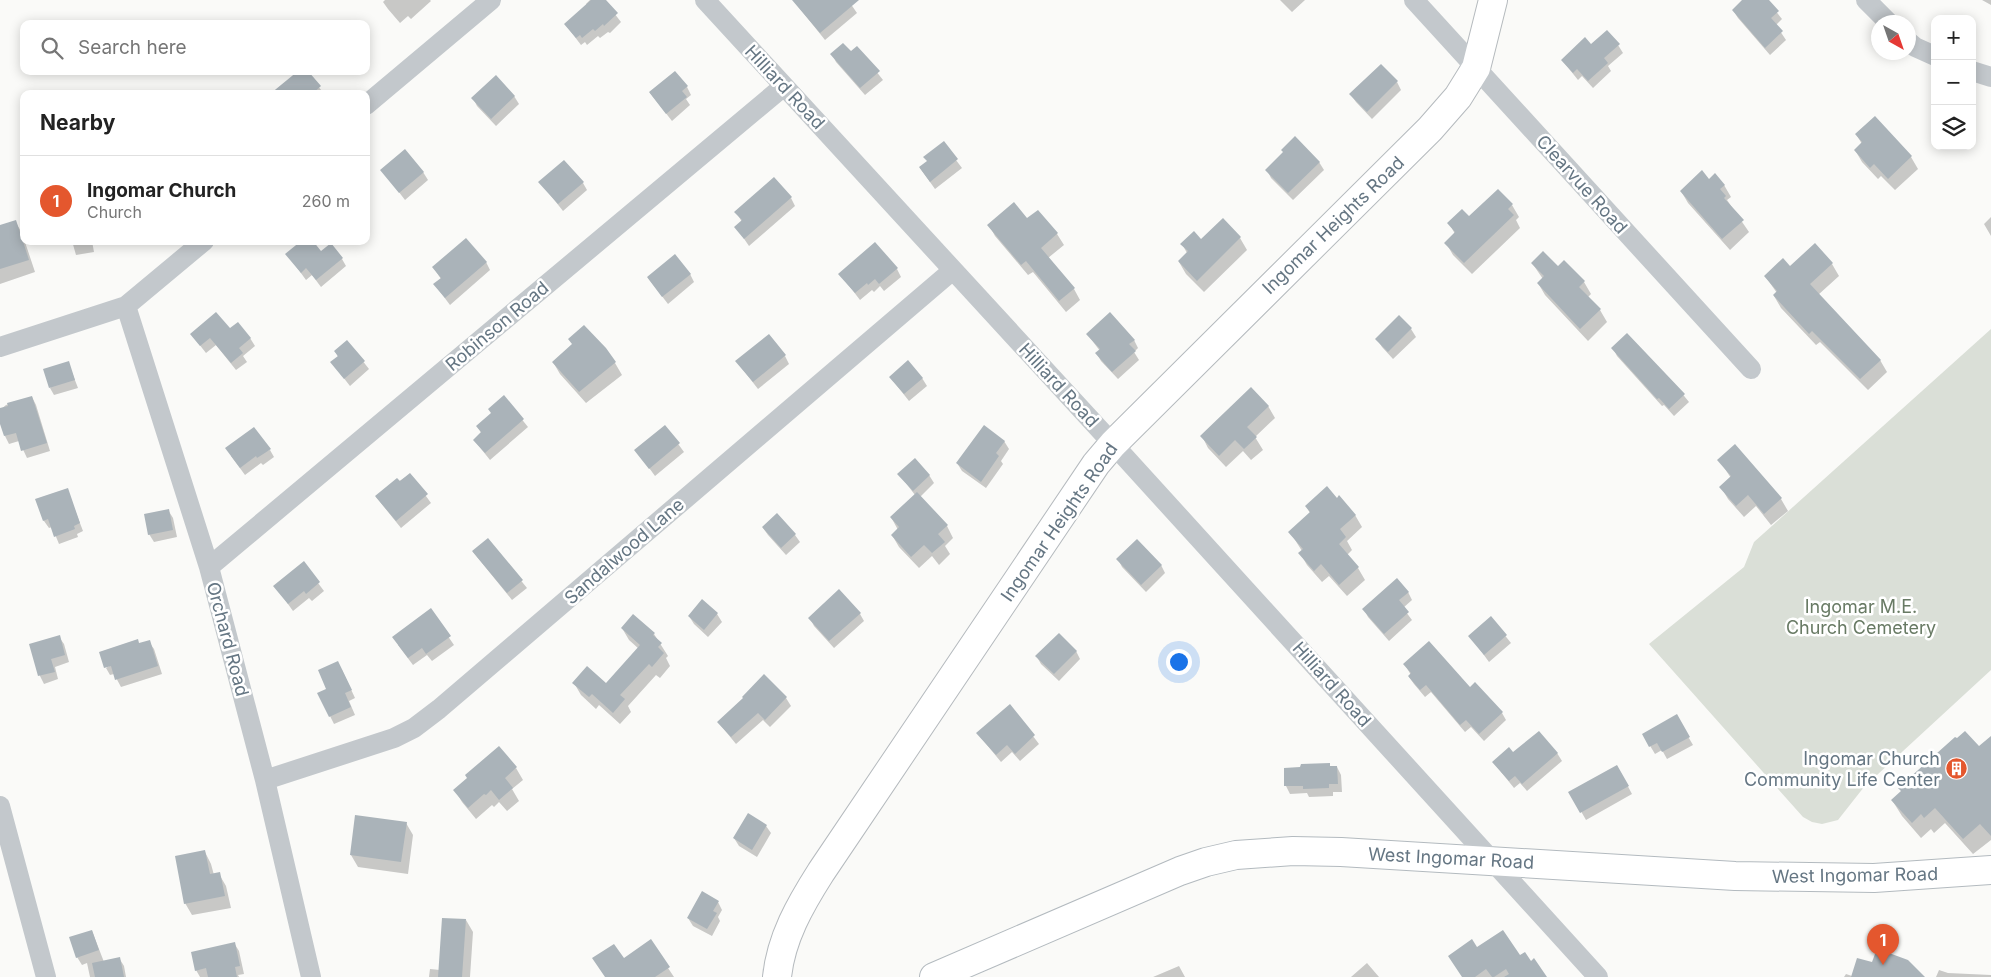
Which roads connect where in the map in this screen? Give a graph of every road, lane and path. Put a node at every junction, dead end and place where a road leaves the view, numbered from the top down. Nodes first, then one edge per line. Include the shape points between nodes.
1 (491, 0) edge
2 (705, 0) edge
3 (1414, 0) edge
4 (1493, 0) edge
5 (1866, 0) edge
6 (1881, 15) edge
7 (1916, 47) edge
8 (1931, 54) edge
9 (1476, 68) junction
10 (1976, 72) edge
11 (1991, 77) edge
12 (784, 86) junction
13 (370, 102) edge
14 (199, 245) edge
15 (952, 270) junction
16 (126, 306) junction
17 (0, 347) edge
18 (1751, 369) dead end
19 (1113, 444) junction
20 (209, 567) junction
21 (265, 780) junction
22 (0, 806) edge
23 (1493, 860) junction
24 (1991, 870) edge
25 (46, 977) edge
26 (311, 977) edge
27 (778, 977) edge
28 (934, 977) edge
29 (1598, 977) edge

1 - 13 street
2 - 12 street, Hilliard Road
3 - 9 street, Clearvue Road
4 - 9 main road, Ingomar Heights Road
5 - 6 street
7 - 8 street
9 - 18 street, Clearvue Road
9 - 19 main road, Ingomar Heights Road via 1458,97 1430,129
10 - 11 street
12 - 15 street, Hilliard Road
12 - 20 street, Robinson Road
14 - 16 street
15 - 19 street, Hilliard Road
15 - 21 street, Sandalwood Lane via 414,728 394,738
16 - 17 street
16 - 20 street, Orchard Road
19 - 23 street, Hilliard Road
19 - 27 main road, Ingomar Heights Road via 1077,491 825,865 786,936
20 - 21 street, Orchard Road
21 - 26 street, Orchard Road
22 - 25 street
23 - 24 main road, West Ingomar Road via 1735,876 1874,878
23 - 28 main road, West Ingomar Road via 1294,851 1236,855 1180,871
23 - 29 street, Hilliard Road

